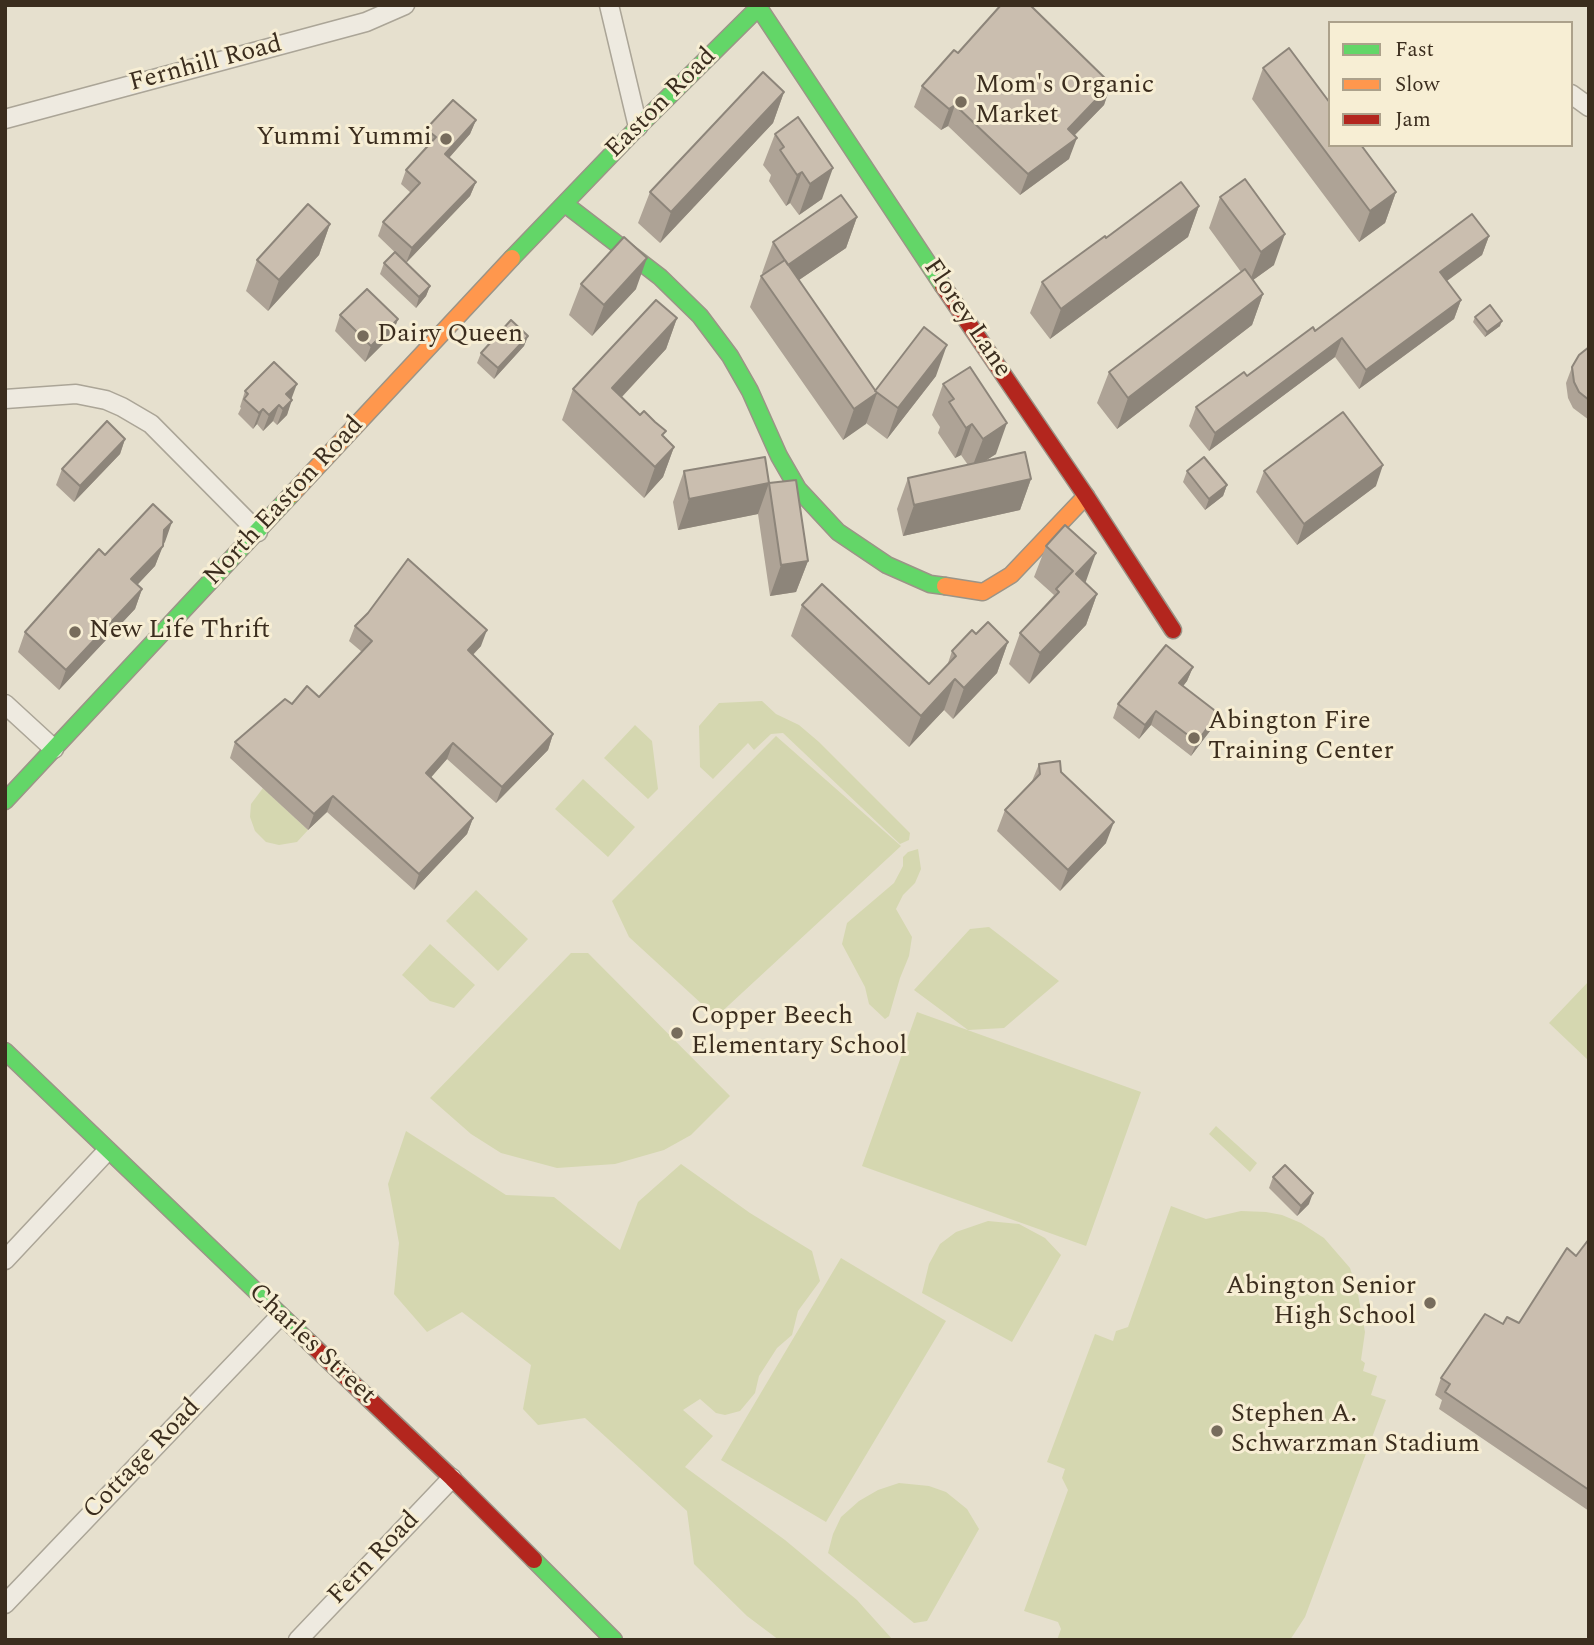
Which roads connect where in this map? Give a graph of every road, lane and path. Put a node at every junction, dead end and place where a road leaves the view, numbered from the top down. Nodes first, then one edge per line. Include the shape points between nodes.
1 (405, 5) edge
2 (609, 5) edge
3 (760, 7) edge
4 (1573, 95) edge
5 (1589, 107) edge
6 (5, 119) edge
7 (638, 127) junction
8 (565, 204) junction
9 (5, 399) edge
10 (1086, 496) junction
11 (257, 532) junction
12 (1173, 630) dead end
13 (5, 704) edge
14 (54, 749) junction
15 (5, 801) edge
16 (5, 1051) edge
17 (107, 1151) junction
18 (5, 1259) edge
19 (280, 1317) junction
20 (452, 1478) junction
21 (5, 1604) edge
22 (298, 1640) edge
23 (614, 1640) edge

1 - 6 street, Fernhill Road via 366,22
2 - 7 street
3 - 7 street, Easton Road
3 - 10 street, Florey Lane
4 - 5 street
7 - 8 street, Easton Road
8 - 10 street via 660,277 700,316 730,356 799,489 838,532 887,565 930,584 982,592 1011,575
8 - 11 street, North Easton Road
9 - 11 street via 76,394 122,407 151,424
10 - 12 street, Florey Lane
11 - 14 street, North Easton Road
13 - 14 street
14 - 15 street, North Easton Road
16 - 17 street, Charles Street
17 - 18 street
17 - 19 street, Charles Street
19 - 20 street, Charles Street
19 - 21 street, Cottage Road
20 - 22 street, Fern Road
20 - 23 street, Charles Street

